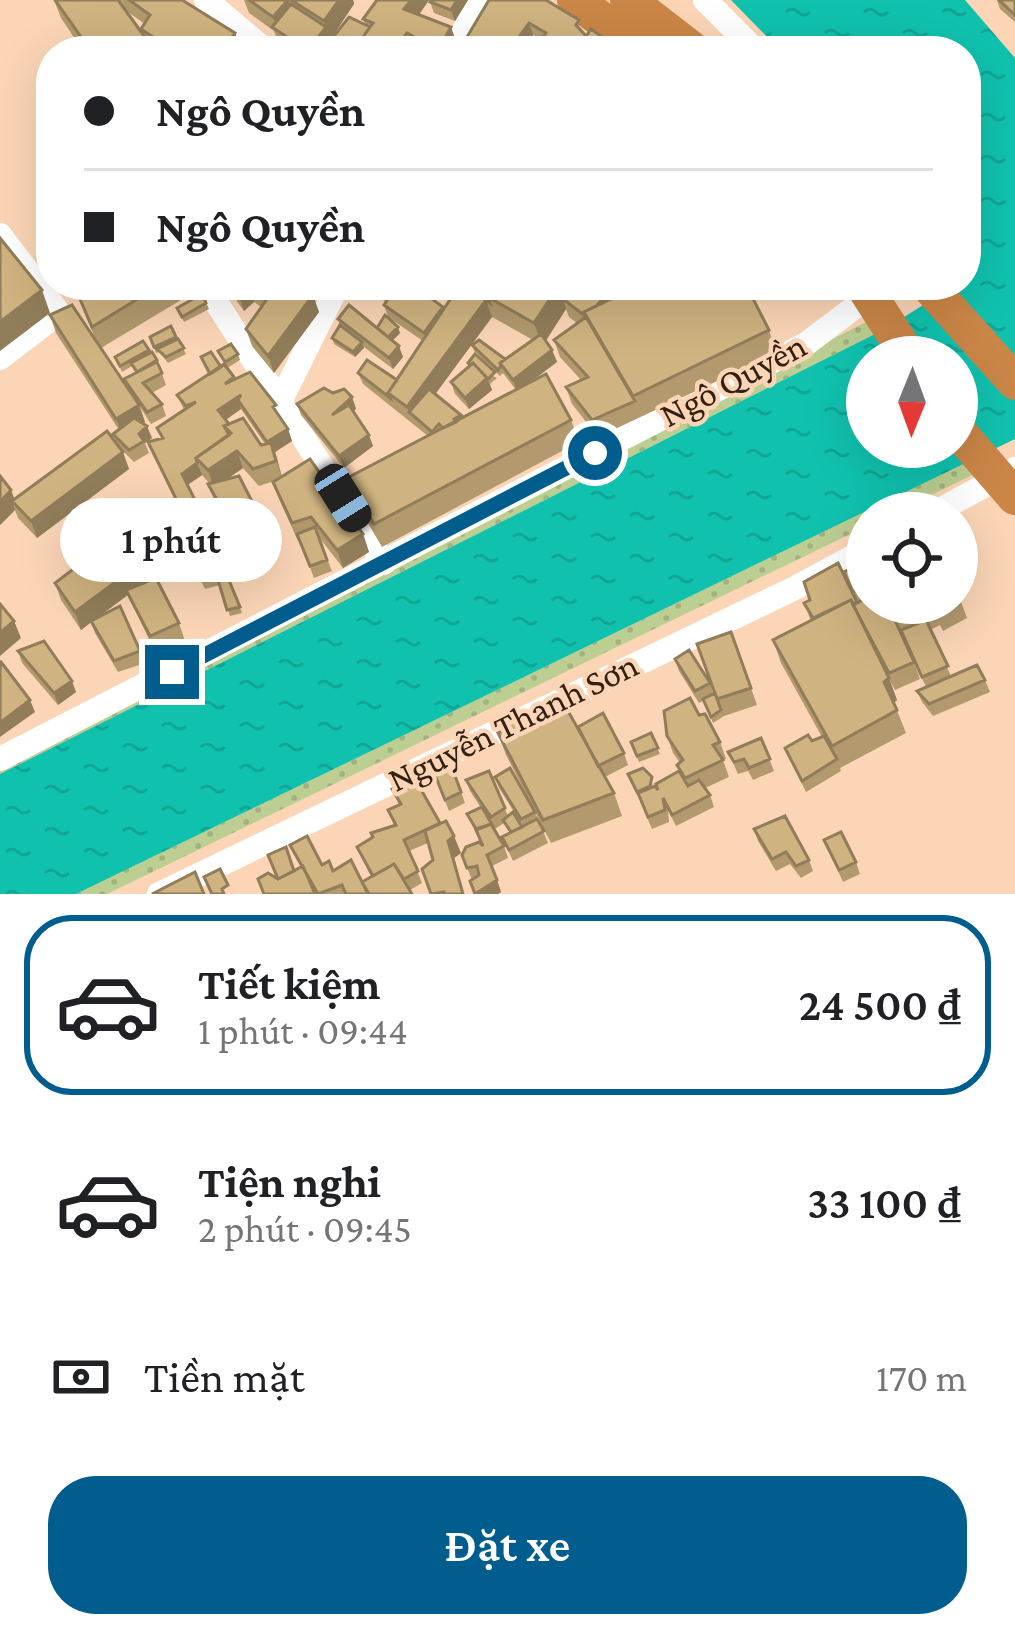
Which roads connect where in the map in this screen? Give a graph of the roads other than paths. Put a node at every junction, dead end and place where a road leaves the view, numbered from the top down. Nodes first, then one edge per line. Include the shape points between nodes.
1 (206, 0) edge
2 (479, 0) edge
3 (575, 0) edge
4 (628, 0) edge
5 (705, 0) edge
6 (248, 36) edge
7 (461, 36) edge
8 (624, 36) edge
9 (675, 36) edge
10 (741, 36) edge
11 (0, 235) edge
12 (36, 284) edge
13 (48, 300) edge
14 (215, 300) edge
15 (331, 300) edge
16 (847, 300) edge
17 (861, 300) edge
18 (941, 300) edge
19 (892, 336) edge
20 (0, 358) edge
21 (1015, 382) edge
22 (281, 400) junction
23 (978, 454) edge
24 (1015, 470) edge
25 (974, 492) edge
26 (1015, 497) edge
27 (846, 560) edge
28 (384, 563) junction
29 (0, 758) edge
30 (159, 894) edge

1 - 6 street
2 - 7 street
3 - 8 highway
4 - 9 highway
5 - 10 street
11 - 12 street
13 - 20 street via 58,314
14 - 22 street
15 - 22 street
16 - 28 street, Ngô Quyền via 806,344
17 - 19 highway
18 - 21 highway
22 - 28 street
23 - 26 highway
24 - 25 street
27 - 30 street, Nguyễn Thanh Sơn
28 - 29 street, Ngô Quyền

